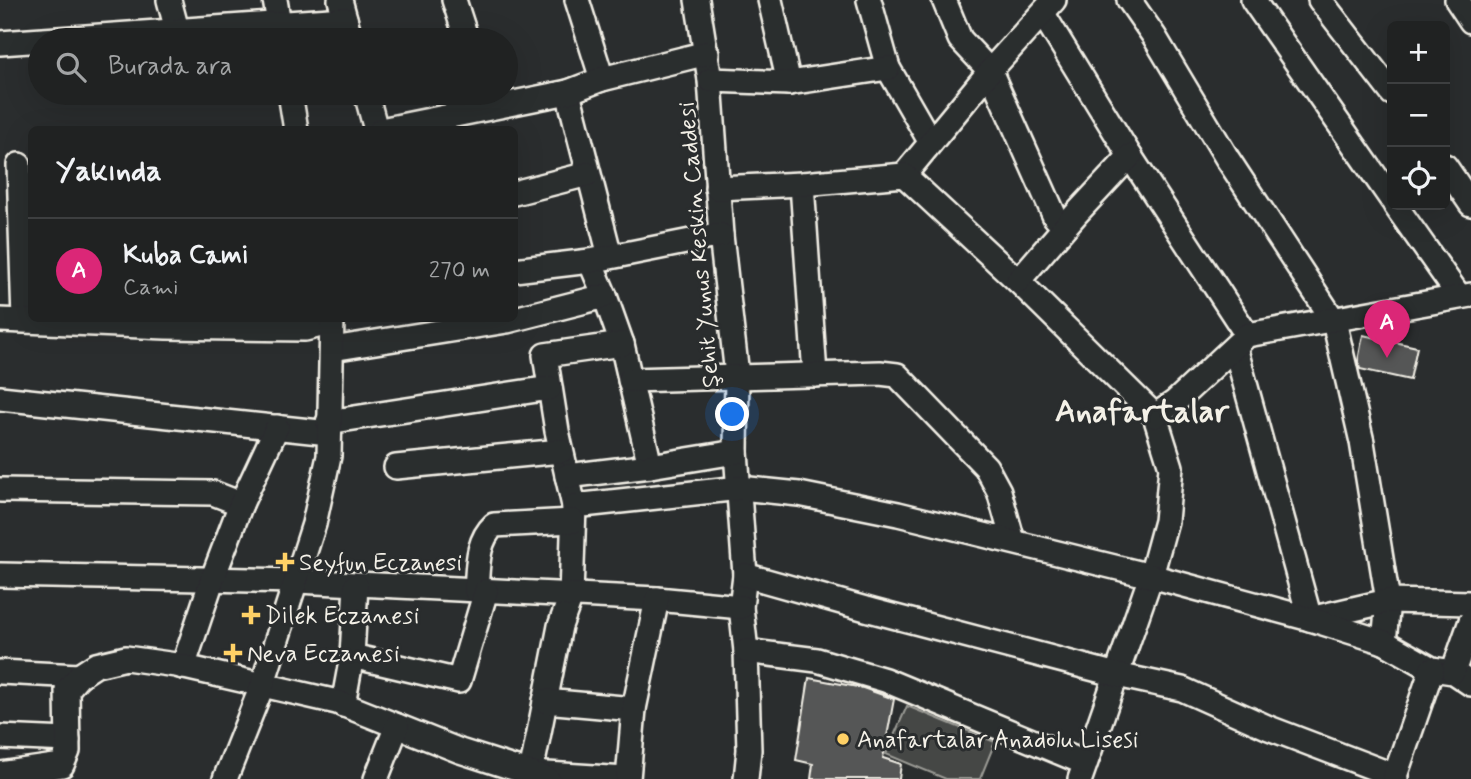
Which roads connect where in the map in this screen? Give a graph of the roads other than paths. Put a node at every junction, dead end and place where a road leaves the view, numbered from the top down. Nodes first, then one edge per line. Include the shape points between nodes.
1 (169, 0) edge
2 (275, 0) edge
3 (454, 0) edge
4 (577, 0) edge
5 (697, 0) edge
6 (770, 0) edge
7 (869, 0) edge
8 (944, 0) edge
9 (1129, 0) edge
10 (1320, 0) edge
11 (1457, 0) edge
12 (1259, 2) edge
13 (1049, 7) edge
14 (345, 20) edge
15 (1471, 21) edge
16 (176, 28) edge
17 (279, 28) edge
18 (302, 28) edge
19 (463, 28) edge
20 (28, 41) edge
21 (0, 43) edge
22 (707, 53) junction
23 (888, 68) junction
24 (990, 71) junction
25 (602, 79) junction
26 (710, 80) junction
27 (789, 83) junction
28 (1387, 87) edge
29 (568, 92) junction
30 (518, 97) edge
31 (292, 105) edge
32 (370, 105) edge
33 (469, 105) edge
34 (295, 126) edge
35 (377, 126) edge
36 (393, 126) edge
37 (930, 141) junction
38 (1130, 156) junction
39 (17, 165) edge
40 (1450, 173) edge
41 (588, 174) junction
42 (904, 175) junction
43 (802, 184) junction
44 (717, 188) junction
45 (518, 192) edge
46 (1387, 193) edge
47 (1471, 204) edge
48 (1399, 210) edge
49 (1064, 227) junction
50 (721, 235) junction
51 (600, 258) junction
52 (518, 269) edge
53 (1018, 281) junction
54 (1465, 295) edge
55 (605, 296) junction
56 (518, 317) edge
57 (0, 320) edge
58 (24, 320) junction
59 (28, 320) edge
60 (1334, 321) junction
61 (126, 322) edge
62 (326, 322) edge
63 (332, 322) edge
64 (495, 322) edge
65 (166, 323) edge
66 (1241, 341) junction
67 (622, 344) junction
68 (332, 349) junction
69 (737, 375) junction
70 (815, 375) junction
71 (630, 380) junction
72 (550, 388) junction
73 (0, 398) edge
74 (1155, 416) junction
75 (277, 427) junction
76 (329, 427) junction
77 (561, 451) junction
78 (736, 452) junction
79 (650, 466) junction
80 (396, 467) dead end
81 (567, 477) junction
82 (740, 488) junction
83 (0, 490) edge
84 (241, 504) junction
85 (573, 513) junction
86 (1013, 541) junction
87 (0, 575) edge
88 (746, 575) junction
89 (1151, 576) junction
90 (212, 580) junction
91 (297, 581) junction
92 (356, 585) junction
93 (481, 591) junction
94 (571, 596) junction
95 (657, 599) junction
96 (1388, 601) junction
97 (1471, 603) edge
98 (741, 607) junction
99 (1310, 619) junction
100 (1471, 621) edge
101 (1384, 642) junction
102 (746, 651) junction
103 (352, 656) junction
104 (183, 667) junction
105 (0, 672) edge
106 (1117, 675) junction
107 (1452, 675) edge
108 (79, 676) junction
109 (262, 686) junction
110 (545, 701) junction
111 (344, 705) junction
112 (634, 709) junction
113 (397, 726) junction
114 (0, 737) edge
115 (68, 740) junction
116 (0, 774) edge
117 (1083, 774) edge
118 (539, 776) edge
119 (1388, 776) edge
120 (225, 779) edge
121 (376, 779) edge
122 (627, 779) edge
123 (746, 779) edge

1 - 16 street
2 - 17 street
3 - 19 street
4 - 25 street
5 - 22 street, Şehit Yunus Keskin Caddesi
6 - 27 street
7 - 23 street
8 - 24 street via 960,39
9 - 60 street
10 - 28 street
11 - 15 street
12 - 46 street
13 - 24 street
13 - 38 street
14 - 18 street
20 - 21 street
22 - 25 street
22 - 26 street, Şehit Yunus Keskin Caddesi
23 - 27 street
23 - 37 street
24 - 37 street
24 - 49 street via 1055,217
25 - 29 street
26 - 27 street
26 - 44 street, Şehit Yunus Keskin Caddesi
29 - 30 street
29 - 41 street
31 - 34 street
32 - 35 street
33 - 36 street
37 - 42 street
38 - 49 street
38 - 66 street
39 - 58 street
40 - 47 street
41 - 45 street
41 - 51 street
42 - 43 street
42 - 53 street
43 - 44 street
43 - 70 street
44 - 50 street, Şehit Yunus Keskin Caddesi
48 - 54 street
49 - 53 street
50 - 51 street
50 - 69 street, Şehit Yunus Keskin Caddesi
51 - 52 street
51 - 55 street
53 - 74 street
54 - 60 street
55 - 56 street
55 - 67 street
57 - 58 street
58 - 59 street
60 - 66 street
60 - 96 street via 1362,442
61 - 65 street
62 - 65 street via 305,328
63 - 68 street
64 - 68 street
66 - 74 street
66 - 99 street
67 - 71 street
67 - 72 street via 545,355
68 - 76 street
69 - 70 street
69 - 71 street
69 - 78 street, Şehit Yunus Keskin Caddesi
70 - 86 street via 897,375 986,467 999,491
71 - 79 street
72 - 76 street
72 - 77 street
73 - 75 street
74 - 89 street via 1171,467 1166,521
75 - 76 street
75 - 84 street
76 - 91 street via 329,456
77 - 80 street
77 - 81 street
78 - 79 street
78 - 82 street, Şehit Yunus Keskin Caddesi
79 - 81 street
81 - 85 street
82 - 85 street
82 - 86 street via 811,496
82 - 88 street, Şehit Yunus Keskin Caddesi
83 - 84 street via 213,493
84 - 90 street
85 - 93 street via 494,525 480,546
85 - 94 street
86 - 89 street
87 - 90 street
88 - 98 street, Şehit Yunus Keskin Caddesi
88 - 106 street
89 - 99 street
89 - 106 street
90 - 91 street
90 - 104 street
91 - 92 street
91 - 109 street
92 - 93 street
92 - 103 street
93 - 94 street
93 - 103 street via 459,681
94 - 95 street
94 - 110 street
95 - 98 street
95 - 112 street
96 - 97 street
96 - 99 street
96 - 101 street
98 - 102 street, Şehit Yunus Keskin Caddesi
99 - 101 street
100 - 107 street
101 - 107 street
102 - 117 street via 817,660 885,680
102 - 123 street, Şehit Yunus Keskin Caddesi
103 - 111 street
104 - 108 street via 126,658 96,665
104 - 109 street
105 - 108 street
106 - 117 street
106 - 119 street via 1182,689
107 - 119 street
108 - 115 street via 67,690
109 - 111 street
109 - 120 street
110 - 112 street
110 - 118 street
111 - 113 street
112 - 122 street
113 - 118 street
113 - 121 street
114 - 115 street
115 - 116 street via 61,765
118 - 122 street

